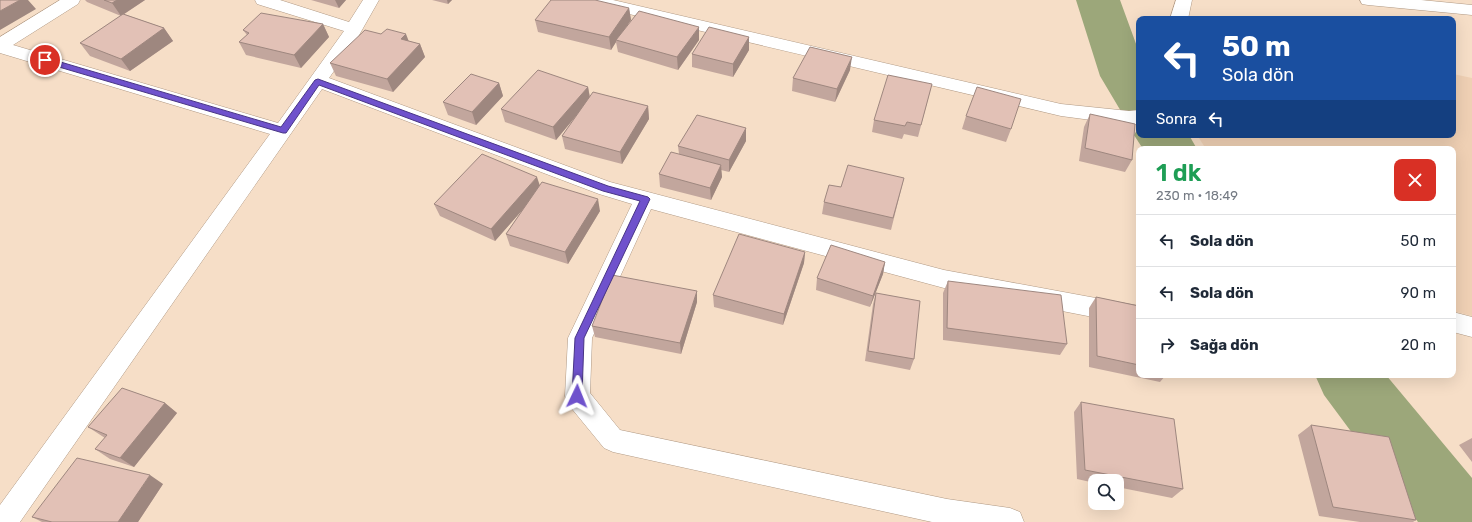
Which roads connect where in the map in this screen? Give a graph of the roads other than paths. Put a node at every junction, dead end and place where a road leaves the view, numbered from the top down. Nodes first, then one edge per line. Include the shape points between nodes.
1 (72, 0) edge
2 (263, 0) edge
3 (371, 0) edge
4 (590, 0) edge
5 (1184, 0) edge
6 (1368, 0) edge
7 (1372, 0) edge
8 (1472, 10) edge
9 (1180, 16) edge
10 (354, 29) junction
11 (0, 46) edge
12 (318, 81) junction
13 (1134, 118) edge
14 (283, 131) junction
15 (645, 199) junction
16 (1136, 315) edge
17 (1456, 323) edge
18 (1472, 327) edge
19 (4, 522) edge
20 (1010, 522) edge

1 - 11 street
2 - 10 street
3 - 10 street
4 - 13 street via 1061,110
5 - 9 street
6 - 7 street
7 - 8 street
10 - 12 street
11 - 14 street
12 - 14 street
12 - 15 street via 606,189
14 - 19 street
15 - 16 street via 944,279
15 - 20 street via 580,338 577,396 613,440 947,512
17 - 18 street

